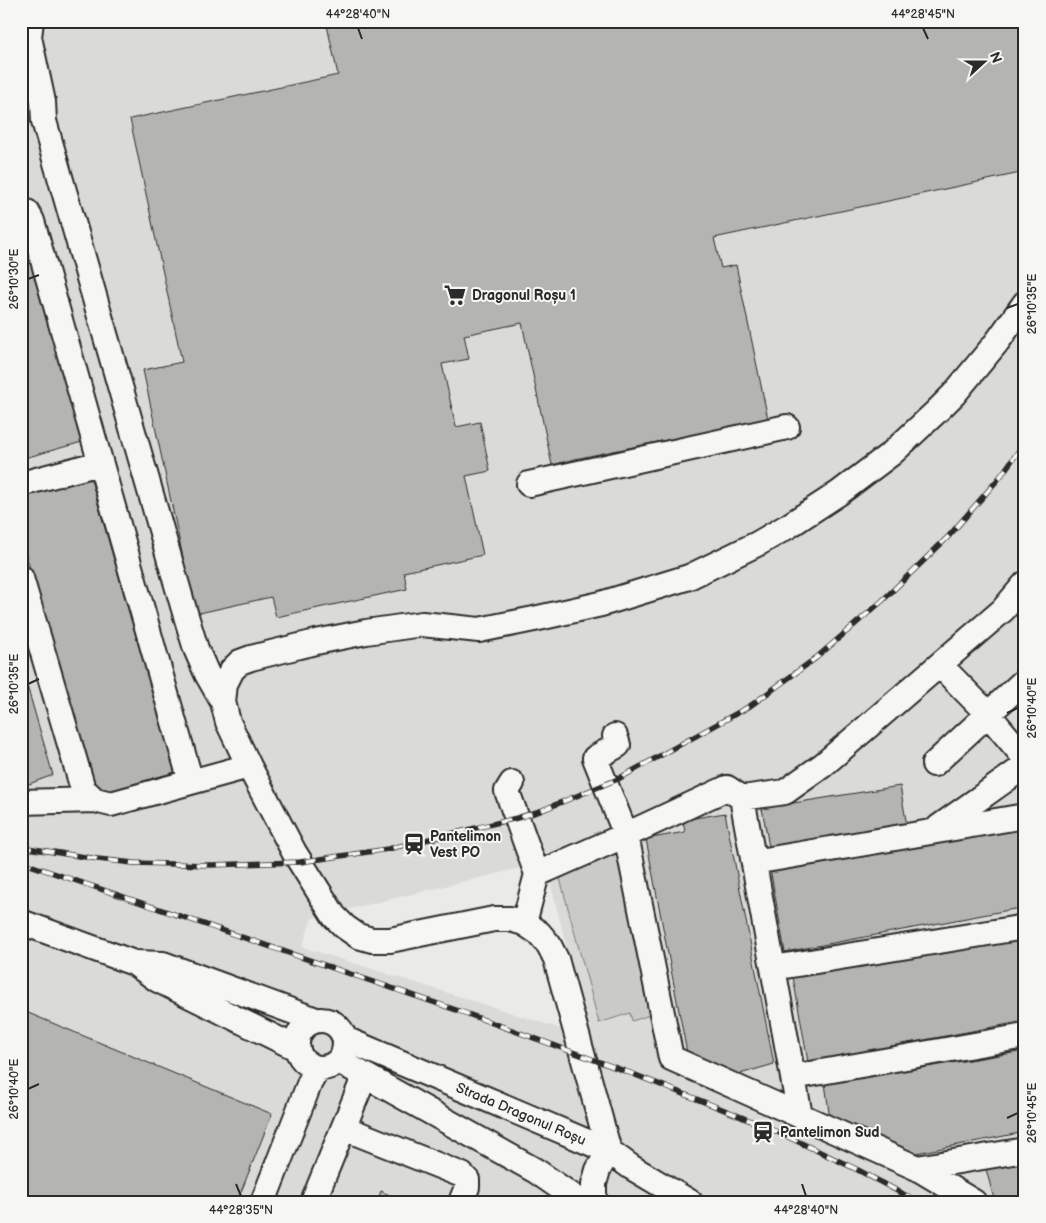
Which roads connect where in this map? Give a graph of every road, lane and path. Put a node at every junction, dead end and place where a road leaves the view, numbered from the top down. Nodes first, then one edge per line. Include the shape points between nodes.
1 (31, 21) edge
2 (21, 210) edge
3 (1025, 303) edge
4 (787, 427) dead end
5 (100, 463) junction
6 (21, 484) edge
7 (528, 484) dead end
8 (21, 578) edge
9 (1025, 584) edge
10 (940, 665) junction
11 (1025, 680) edge
12 (223, 702) junction
13 (988, 714) junction
14 (615, 736) dead end
15 (1025, 758) edge
16 (934, 764) dead end
17 (249, 766) junction
18 (1025, 766) edge
19 (191, 782) junction
20 (512, 783) dead end
21 (742, 798) junction
22 (95, 800) junction
23 (21, 802) edge
24 (1025, 816) edge
25 (934, 831) junction
26 (626, 835) junction
27 (754, 862) junction
28 (537, 874) junction
29 (21, 922) edge
30 (524, 924) junction
31 (1025, 927) edge
32 (134, 963) junction
33 (773, 968) junction
34 (316, 1020) junction
35 (1025, 1036) edge
36 (298, 1049) junction
37 (334, 1056) junction
38 (365, 1075) junction
39 (793, 1077) junction
40 (800, 1116) junction
41 (344, 1128) junction
42 (1025, 1150) edge
43 (609, 1151) junction
44 (917, 1168) junction
45 (263, 1202) edge
46 (312, 1202) edge
47 (461, 1202) edge
48 (581, 1202) edge
49 (594, 1202) edge
50 (690, 1202) edge
51 (974, 1202) edge

1 - 12 street via 29,37 44,121 196,649
2 - 5 street via 27,212 32,221
3 - 12 street via 954,394 892,453 839,493 759,544 689,577 602,604 479,630 422,624 357,634 250,658 232,670 225,684
4 - 7 street
5 - 6 street
5 - 19 street
8 - 22 street via 83,789
9 - 10 street via 1003,610
10 - 13 street
10 - 21 street via 823,765 785,792
11 - 13 street
12 - 17 street via 228,722
13 - 15 street
13 - 16 street
14 - 26 street via 618,744 595,758
17 - 19 street
17 - 30 street via 294,852 334,916 358,936 390,940 494,919 510,919
18 - 25 street
19 - 22 street via 111,804
20 - 28 street via 507,791
21 - 26 street via 727,788
21 - 27 street
22 - 23 street
24 - 25 street
25 - 27 street
26 - 28 street
26 - 40 street via 671,1058
27 - 33 street
28 - 30 street
29 - 32 street
30 - 43 street via 539,933 556,959
31 - 33 street
32 - 34 street via 162,964
32 - 36 street via 158,980
33 - 39 street
34 - 36 street via 299,1034
34 - 37 street via 331,1022 342,1032
35 - 39 street
36 - 37 street via 300,1056 311,1066
37 - 38 street
37 - 43 street, Strada Dragonul Roșu
37 - 45 street via 310,1082
38 - 41 street
38 - 48 street via 536,1171
39 - 40 street
40 - 44 street
41 - 46 street
41 - 47 street via 462,1175 467,1180 467,1187
42 - 44 street
43 - 49 street via 598,1170
43 - 50 street, Strada Dragonul Roșu
44 - 51 street

